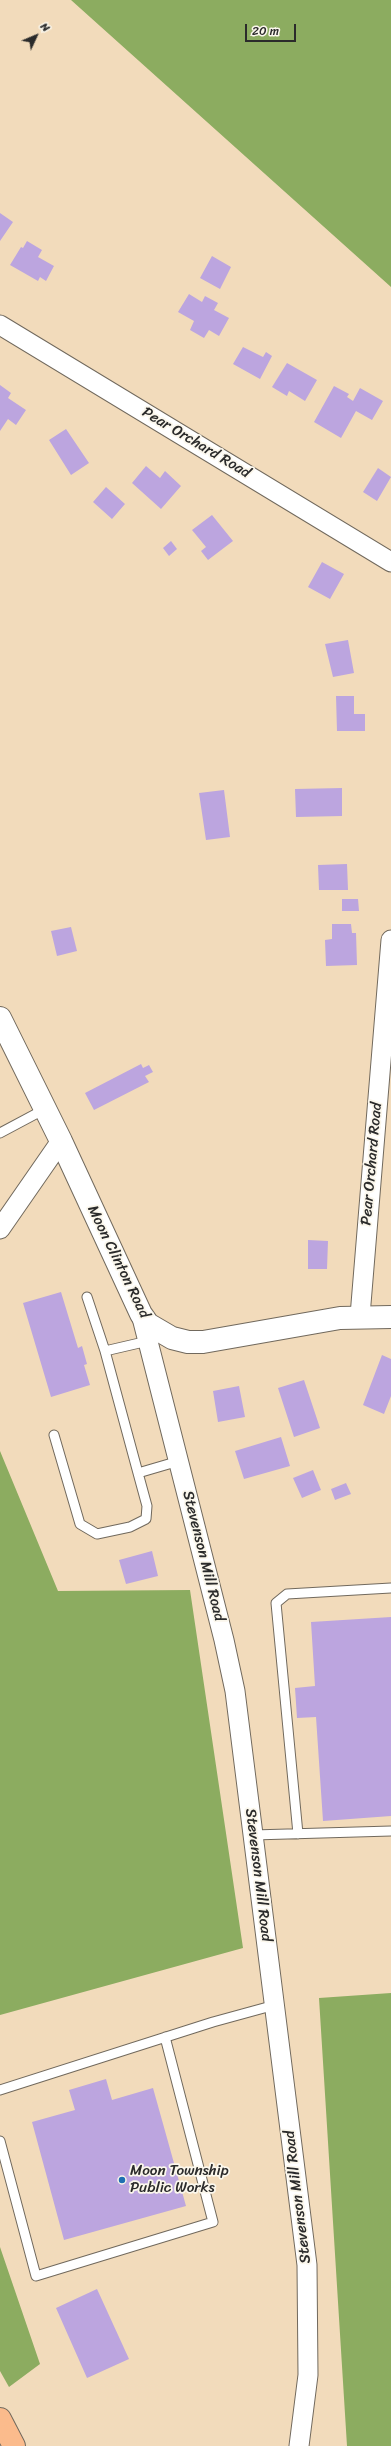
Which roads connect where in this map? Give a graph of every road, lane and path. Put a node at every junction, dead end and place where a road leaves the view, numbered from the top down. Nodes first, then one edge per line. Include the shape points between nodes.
1 (0, 325) edge
2 (391, 562) edge
3 (391, 940) edge
4 (0, 1018) edge
5 (45, 1109) junction
6 (0, 1133) edge
7 (61, 1141) junction
8 (0, 1229) edge
9 (87, 1297) dead end
10 (141, 1314) junction
11 (360, 1316) junction
12 (391, 1317) edge
13 (148, 1341) junction
14 (105, 1351) junction
15 (54, 1435) dead end
16 (179, 1461) junction
17 (138, 1473) junction
18 (391, 1588) edge
19 (391, 1831) edge
20 (298, 1834) junction
21 (253, 1835) junction
22 (275, 2005) junction
23 (165, 2037) junction
24 (0, 2090) edge
25 (0, 2140) edge
26 (0, 2419) edge
27 (14, 2446) edge
28 (299, 2446) edge

1 - 2 street, Pear Orchard Road
3 - 11 street, Pear Orchard Road
4 - 5 street, Moon Clinton Road
5 - 6 lane
5 - 7 street, Moon Clinton Road
7 - 8 street
7 - 10 street, Moon Clinton Road
9 - 14 lane
10 - 11 street, Moon Clinton Road via 148,1324 158,1331 188,1342 223,1340
10 - 13 street, Stevenson Mill Road
11 - 12 street, Moon Clinton Road
13 - 14 lane
13 - 16 street, Stevenson Mill Road
14 - 17 lane
15 - 17 lane via 80,1524 97,1534 130,1527 146,1519 147,1506
16 - 17 lane
16 - 21 street, Stevenson Mill Road via 235,1691
18 - 20 lane via 287,1594 276,1604
19 - 20 lane
20 - 21 lane
21 - 22 street, Stevenson Mill Road
22 - 23 lane
22 - 28 street, Stevenson Mill Road via 307,2265 308,2375
23 - 24 lane
23 - 25 lane via 213,2222 36,2276
26 - 27 highway

